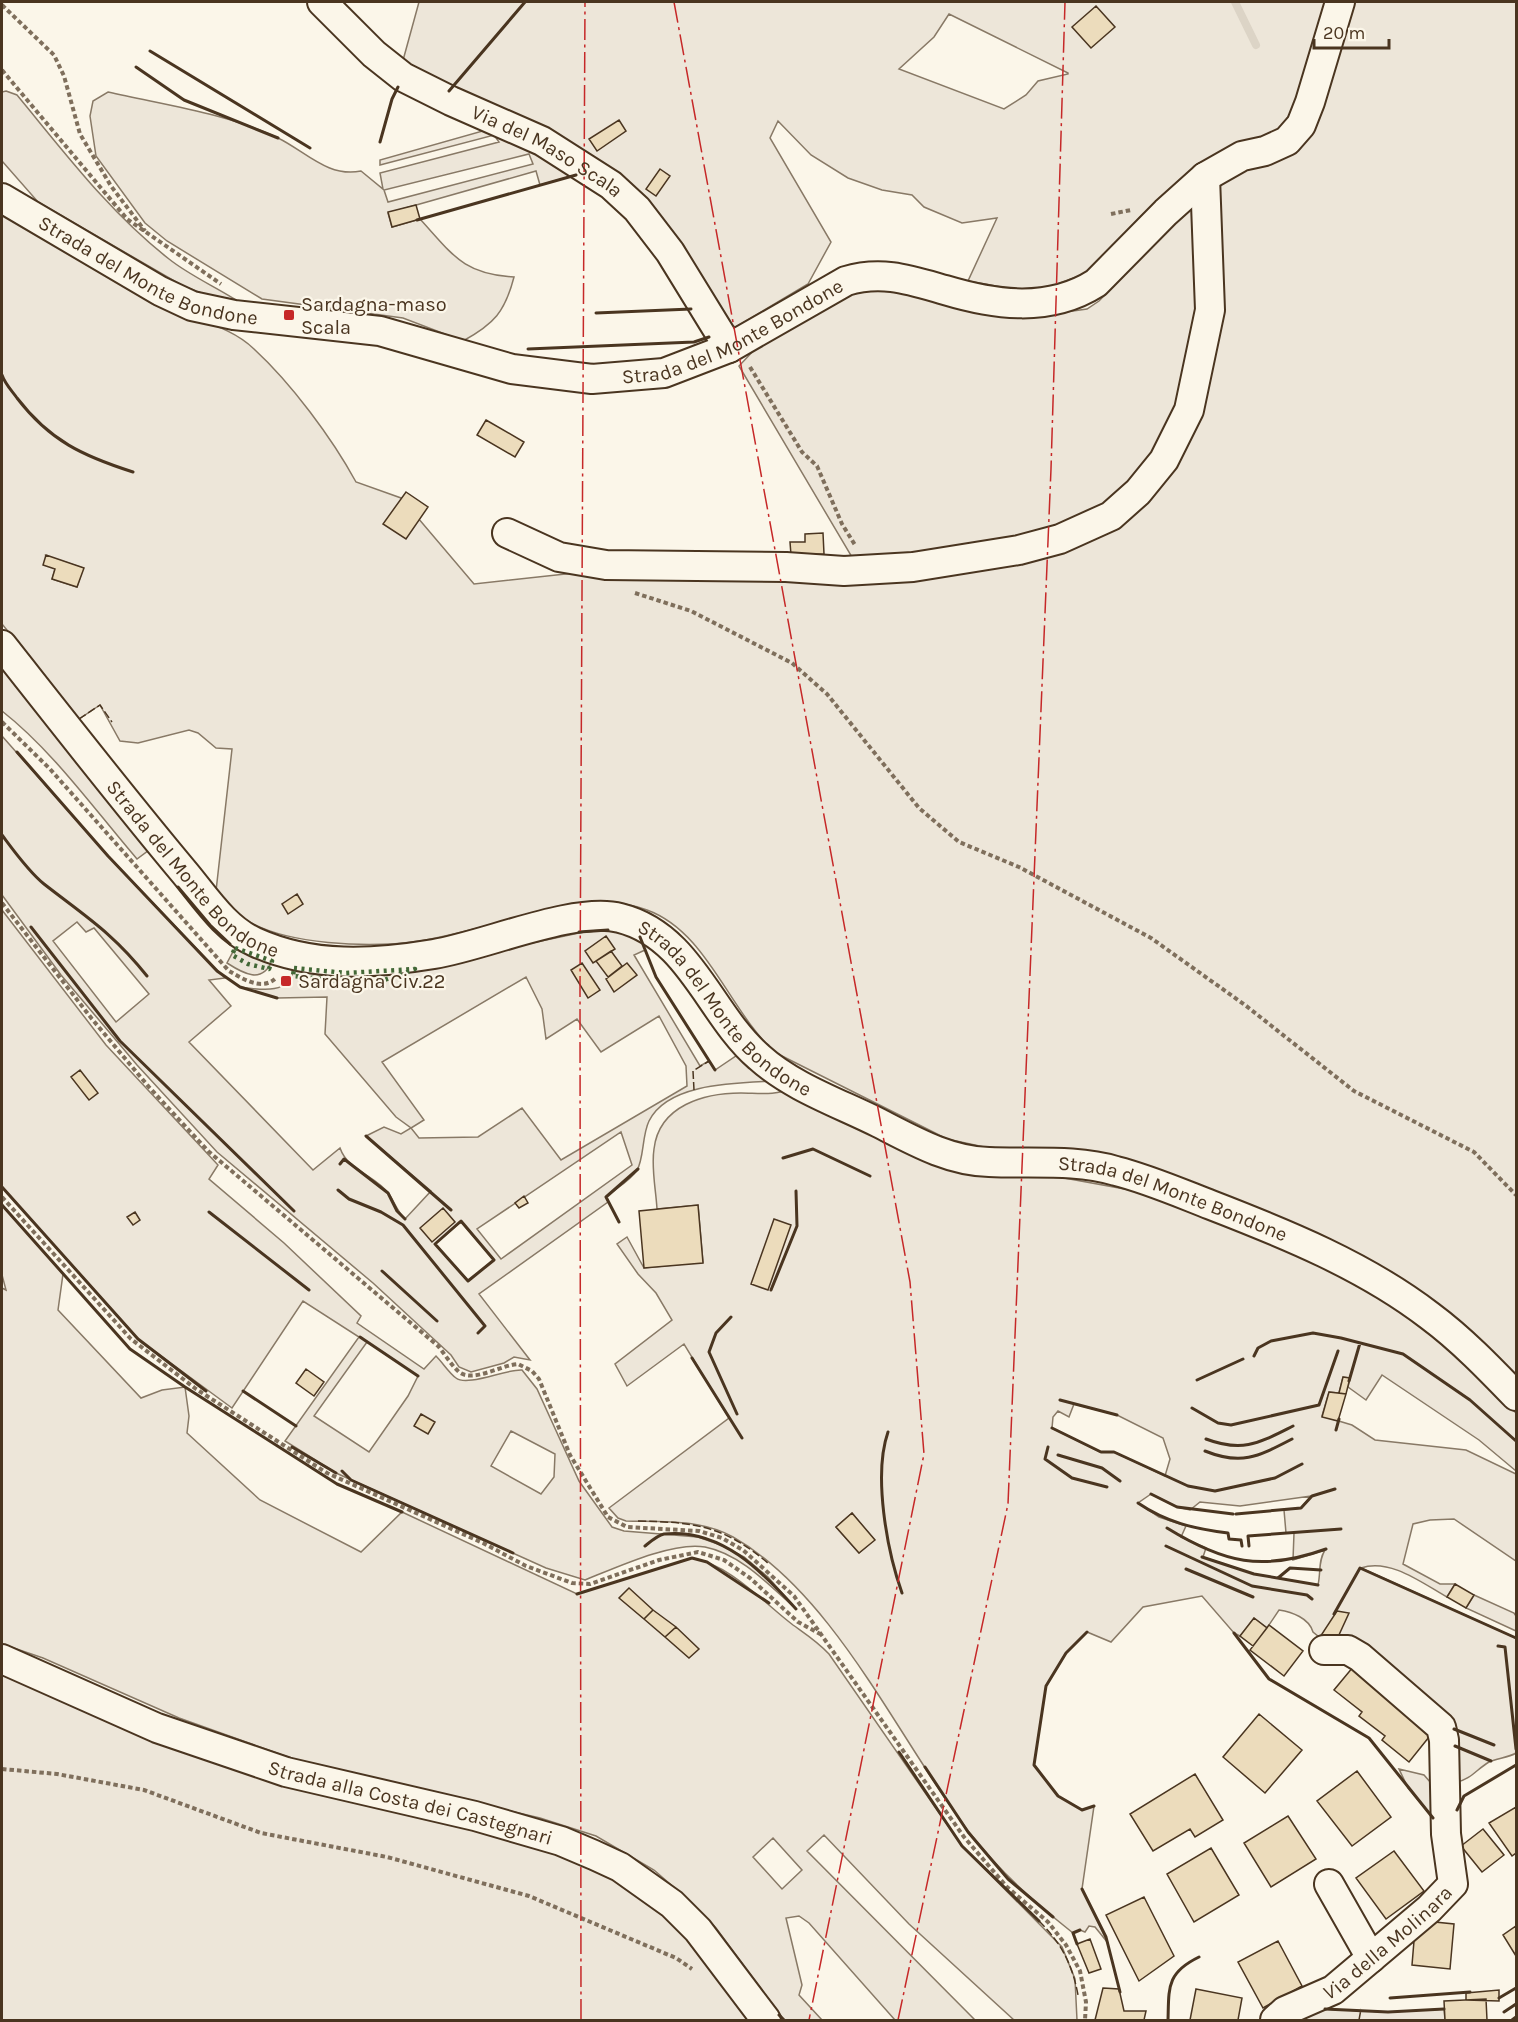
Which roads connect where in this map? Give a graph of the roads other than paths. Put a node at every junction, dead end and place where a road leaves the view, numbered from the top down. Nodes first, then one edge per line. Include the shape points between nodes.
1 (322, 2) edge
2 (1340, 2) edge
3 (1205, 177) junction
4 (2, 198) edge
5 (729, 348) junction
6 (507, 533) dead end
7 (2, 645) edge
8 (1516, 1396) edge
9 (1324, 1650) dead end
10 (2, 1659) edge
11 (1329, 1884) dead end
12 (1371, 1958) junction
13 (766, 2020) edge
14 (1275, 2020) edge

1 - 5 street, Via del Maso Scala via 403,77 542,141 611,185 638,209 670,252
2 - 3 street, Strada del Monte Bondone via 1301,125 1287,141 1242,156
3 - 5 street, Strada del Monte Bondone via 1096,283 1068,297 1041,303 989,302 915,280 865,275 846,280
3 - 6 street via 1210,310 1189,410 1164,460 1138,492 1111,516 1060,539 973,558 871,570 606,565 559,557
4 - 5 street, Strada del Monte Bondone via 160,291 192,306 234,315 380,331 512,369 592,379 664,373
7 - 8 street, Strada del Monte Bondone via 230,926 255,943 329,962 371,961 448,952 595,915 635,922 675,949 742,1041 787,1077 938,1152 987,1162 1046,1161 1114,1170 1261,1224 1377,1281 1429,1315
9 - 12 street, Via della Molinara via 1348,1650 1360,1657 1436,1722 1444,1740 1446,1834 1454,1884
10 - 13 street, Strada alla Costa dei Castegnari via 157,1728 286,1772 475,1816 594,1854 620,1867 672,1904 698,1930
11 - 12 street
12 - 14 street, Via della Molinara via 1333,1990 1285,2011

